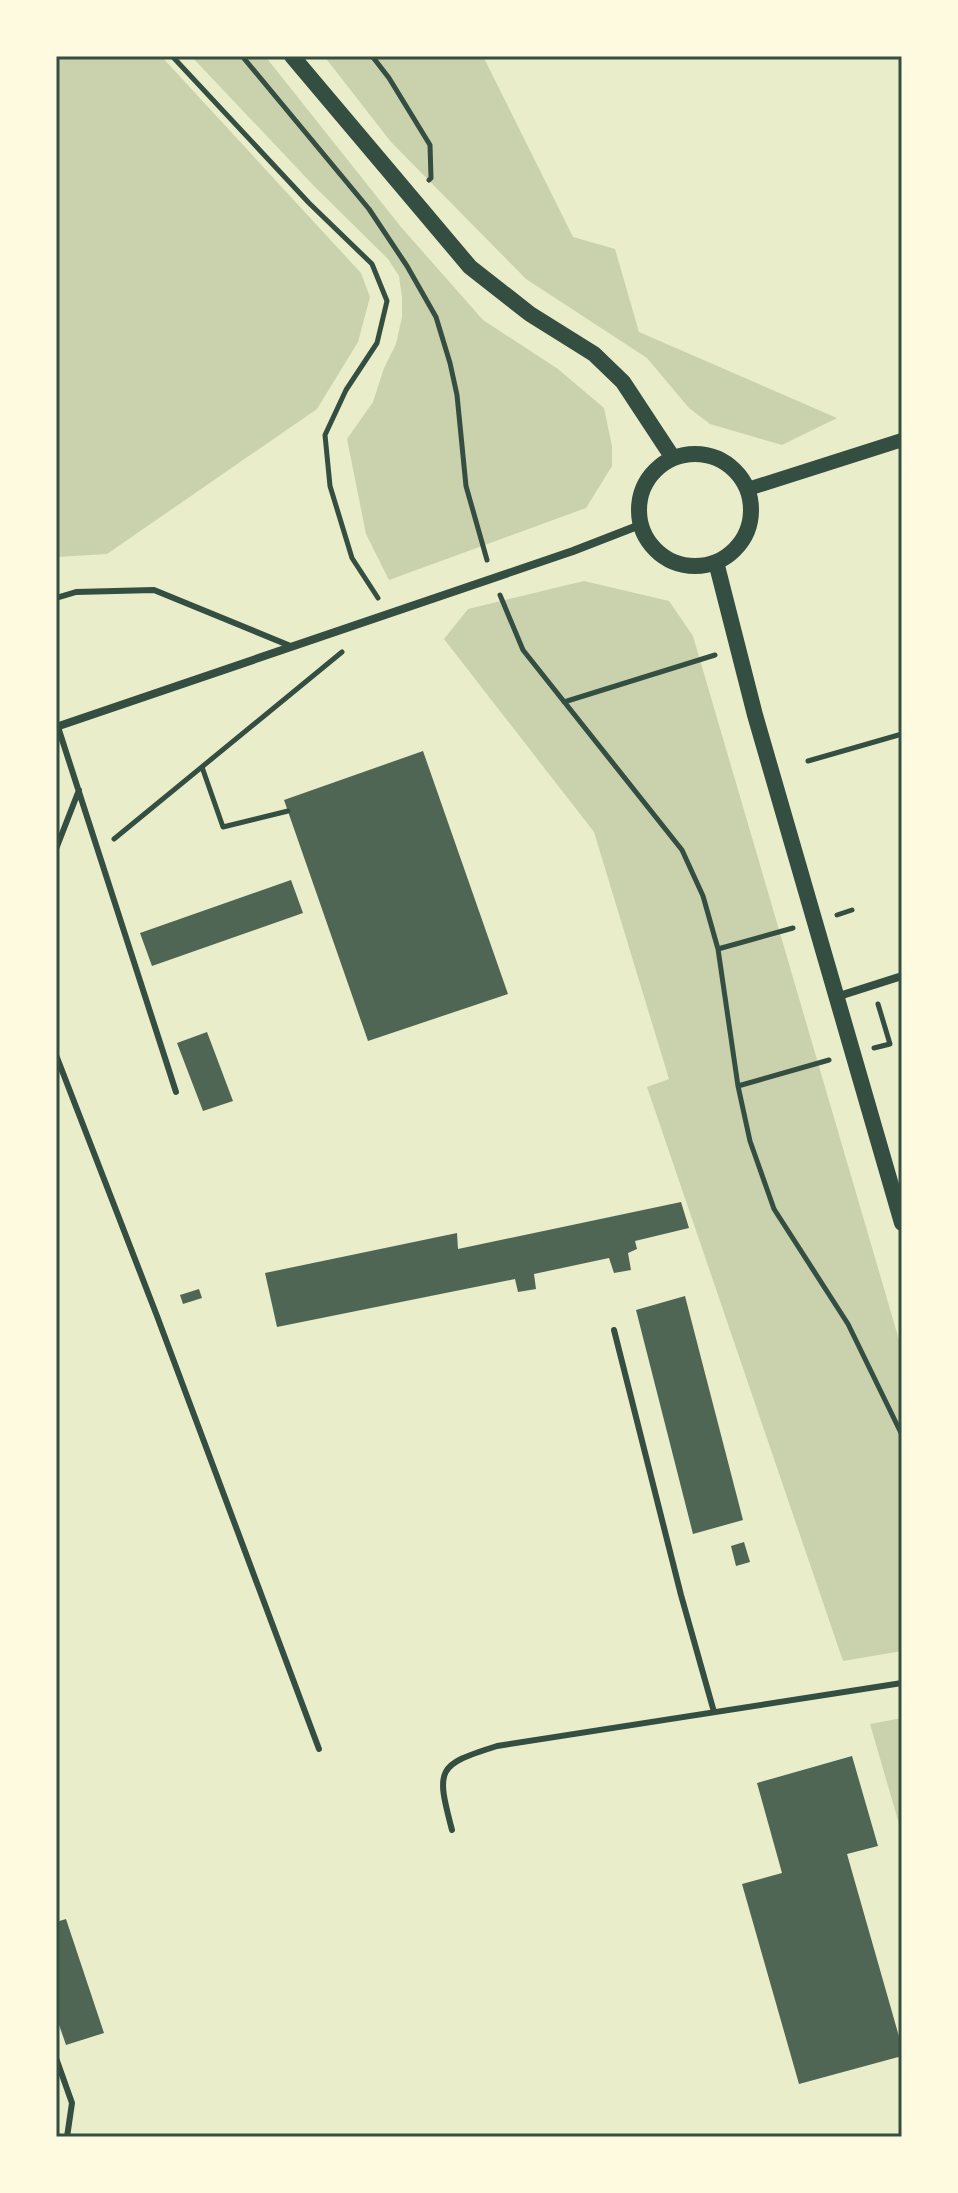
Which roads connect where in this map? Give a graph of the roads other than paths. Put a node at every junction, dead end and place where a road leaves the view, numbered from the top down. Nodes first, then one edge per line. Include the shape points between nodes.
1 (292, 56) edge
2 (902, 440) edge
3 (673, 458) junction
4 (748, 489) junction
5 (640, 525) junction
6 (716, 562) junction
7 (56, 598) edge
8 (293, 647) junction
9 (57, 727) edge
10 (79, 790) junction
11 (56, 849) edge
12 (902, 976) edge
13 (836, 997) junction
14 (56, 1055) edge
15 (176, 1092) dead end
16 (902, 1223) edge
17 (614, 1330) dead end
18 (902, 1683) edge
19 (714, 1712) junction
20 (319, 1749) dead end
21 (452, 1830) dead end
22 (56, 2058) edge
23 (67, 2137) edge

1 - 3 main road via 470,267 530,314 594,354 623,382
2 - 4 street
3 - 4 main road via 707,455 723,461
3 - 5 main road via 644,485
4 - 6 main road via 750,521 743,538
5 - 6 main road via 648,542 670,560 698,566
5 - 8 street
6 - 13 main road
7 - 8 lane via 76,592 154,590
8 - 9 street
9 - 10 lane
10 - 11 lane
10 - 15 lane
12 - 13 street
13 - 16 main road
14 - 20 lane
17 - 19 lane
18 - 19 lane
19 - 21 lane via 497,1746 461,1757 444,1773 441,1789
22 - 23 lane via 72,2103

